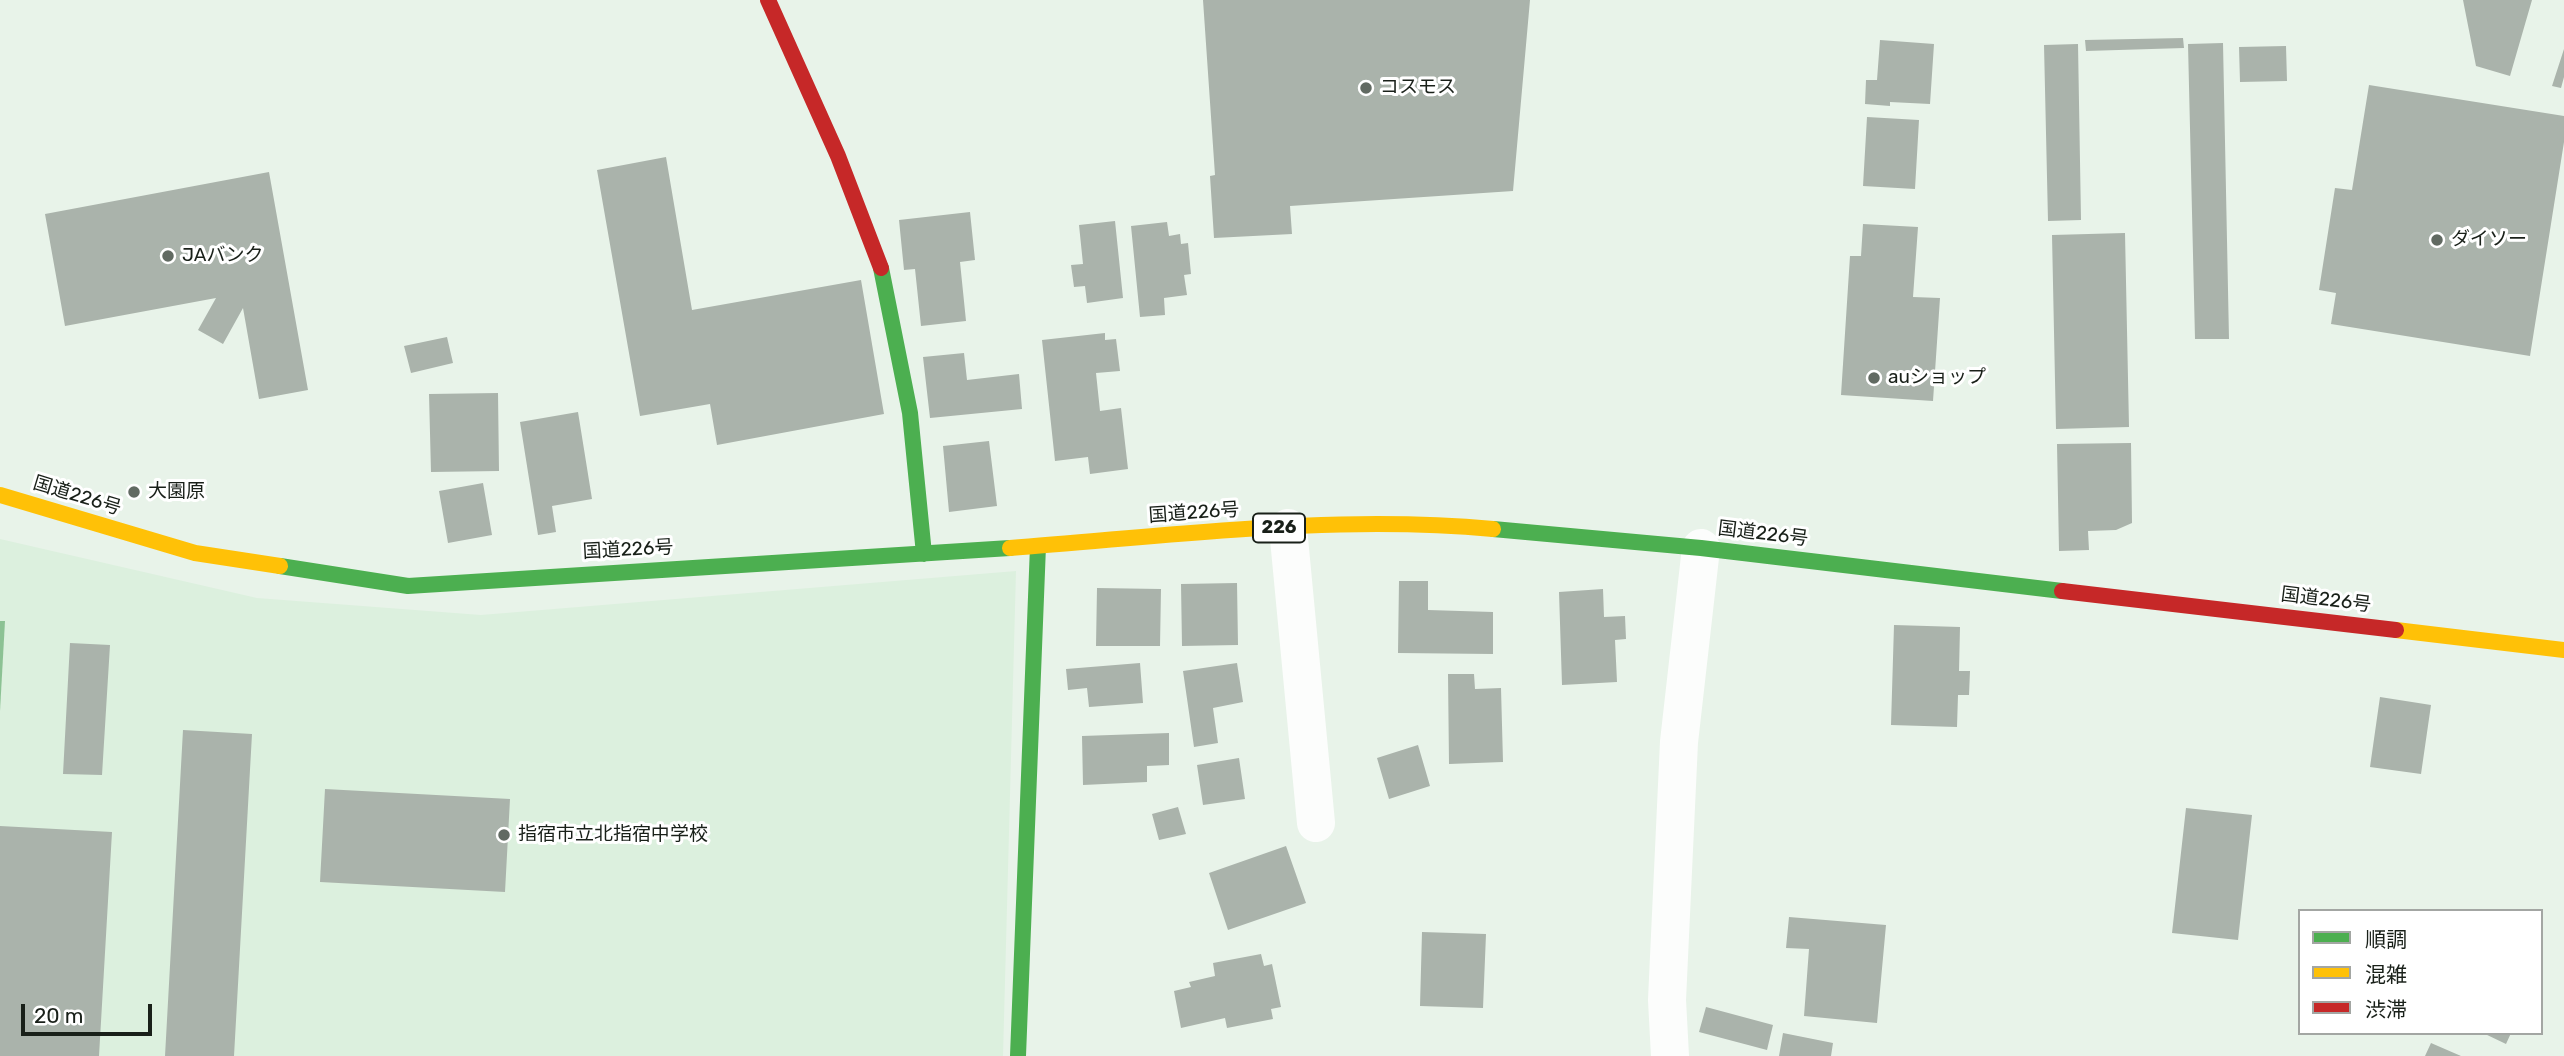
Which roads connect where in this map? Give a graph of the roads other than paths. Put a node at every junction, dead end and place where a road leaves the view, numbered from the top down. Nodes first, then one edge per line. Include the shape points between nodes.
1 (768, 0) edge
2 (0, 495) edge
3 (1288, 528) junction
4 (1038, 546) junction
5 (1701, 548) junction
6 (924, 554) junction
7 (2564, 650) edge
8 (1316, 822) dead end
9 (1018, 1056) edge
10 (1670, 1056) edge

1 - 6 main road via 838,156 883,274 910,413
2 - 6 main road, 国道226号 / 226 via 195,554 408,586
3 - 4 main road, 国道226号 / 226
3 - 5 main road, 国道226号 / 226 via 1438,524
3 - 8 street
4 - 6 main road, 国道226号 / 226
4 - 9 main road
5 - 7 main road, 国道226号 / 226
5 - 10 street via 1679,742 1667,1000

